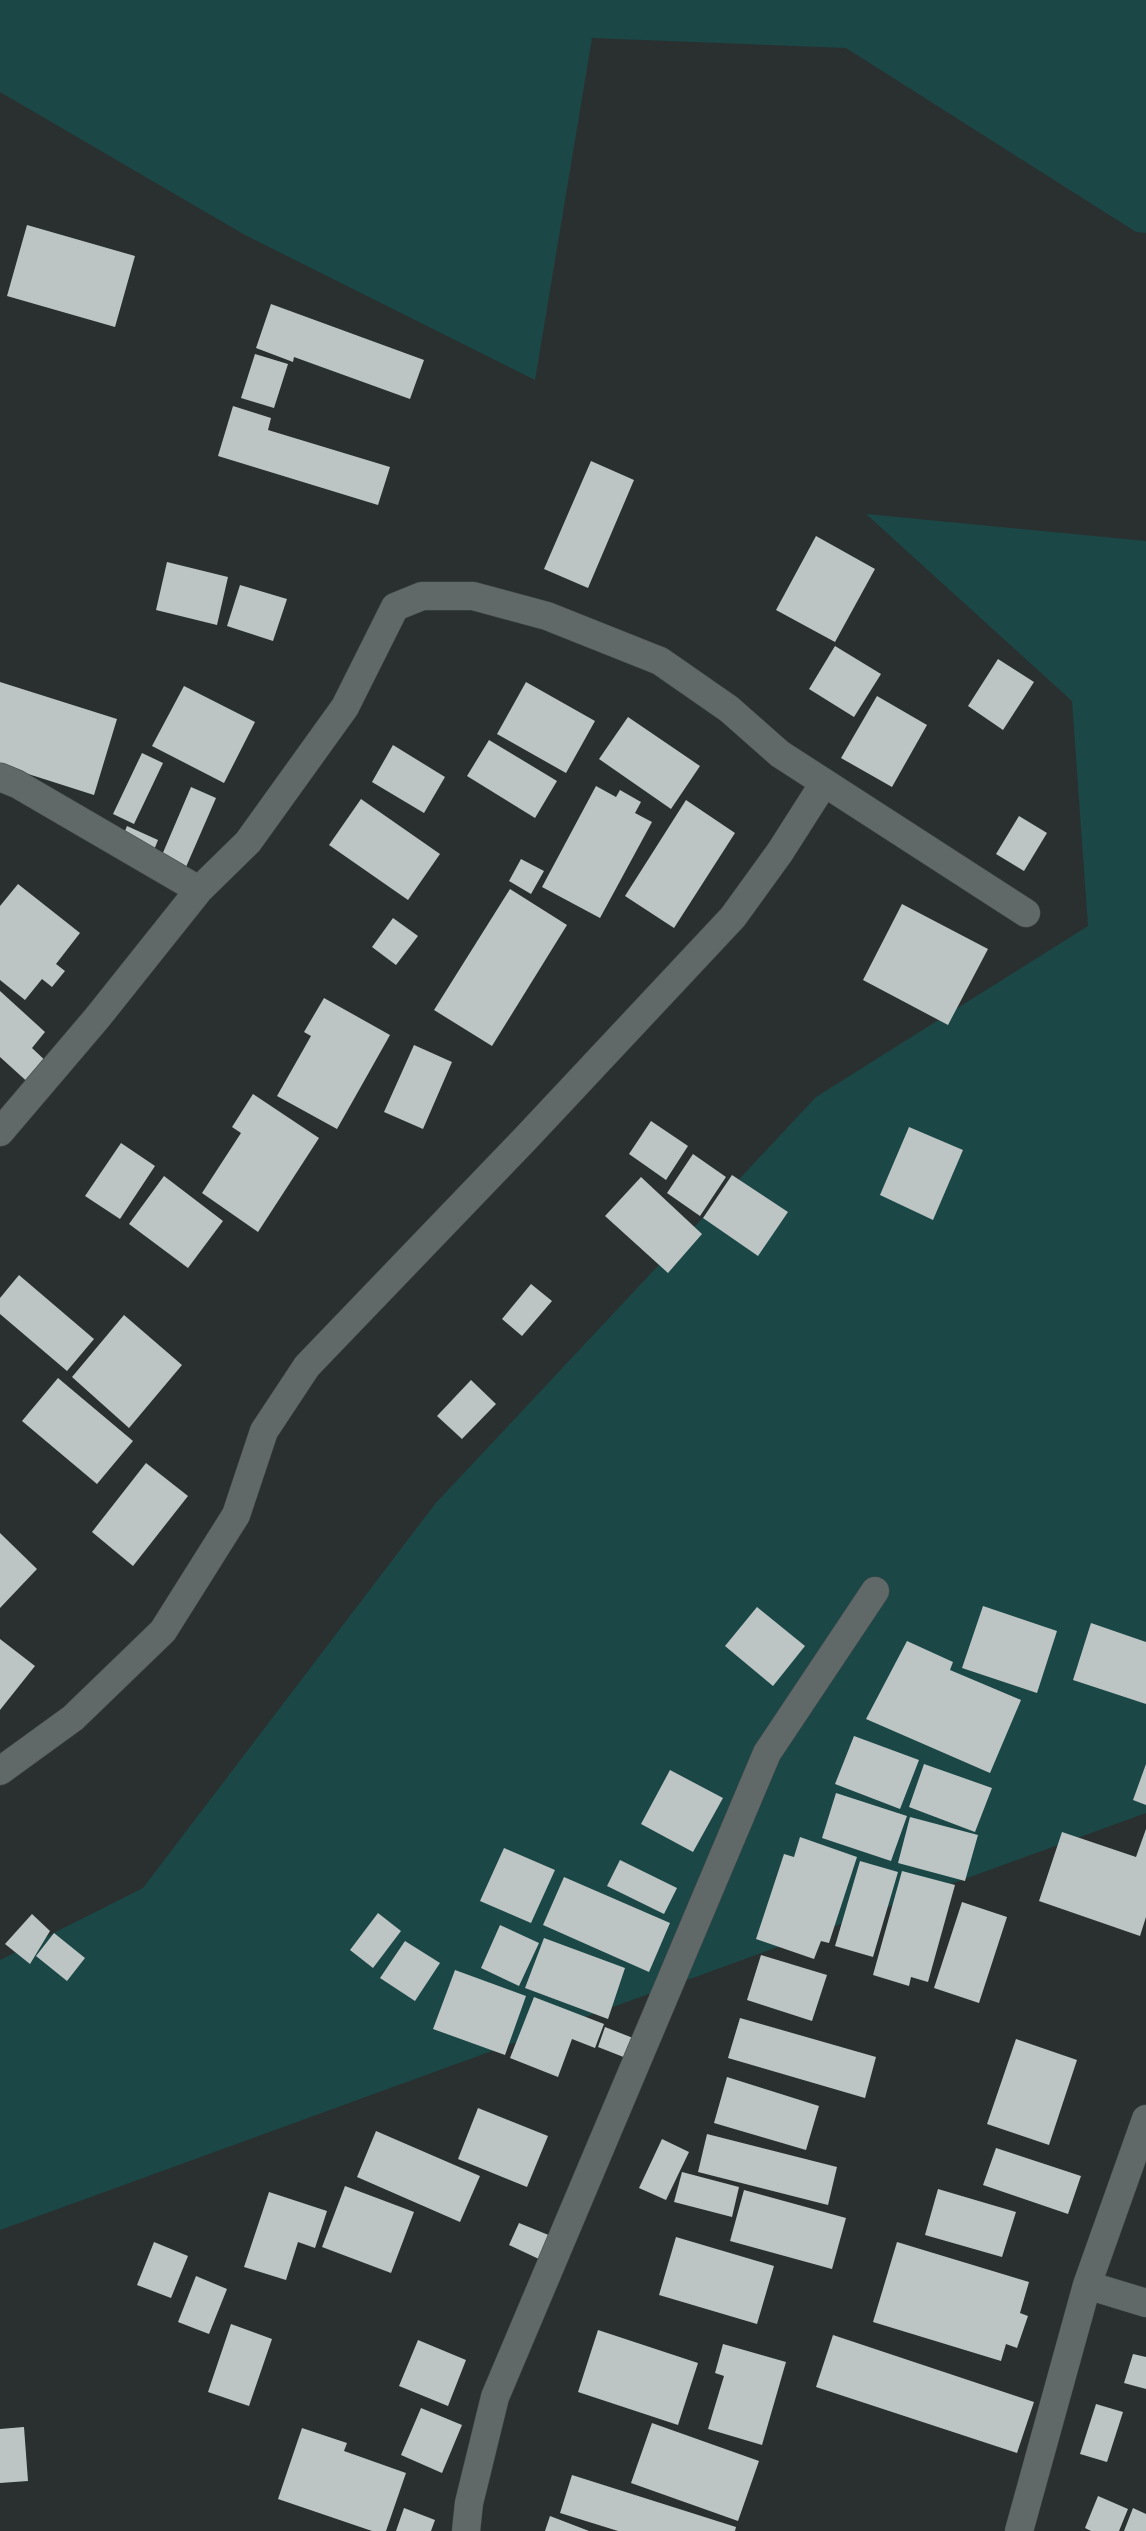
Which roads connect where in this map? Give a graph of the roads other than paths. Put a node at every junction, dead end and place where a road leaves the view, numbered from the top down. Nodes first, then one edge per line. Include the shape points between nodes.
1 (0, 777) edge
2 (824, 783) junction
3 (199, 890) junction
4 (1026, 913) dead end
5 (0, 1132) edge
6 (875, 1591) dead end
7 (0, 1771) edge
8 (1146, 2119) edge
9 (1087, 2285) junction
10 (1146, 2304) edge
11 (466, 2531) edge
12 (1018, 2531) edge

1 - 3 street
2 - 3 street via 780,754 729,709 660,661 547,616 473,596 422,596 396,607 345,706 248,842
2 - 4 street
2 - 7 street via 733,917 307,1366 264,1431 236,1515 163,1631 73,1718
3 - 5 street via 97,1018
6 - 11 street via 766,1752 495,2397 469,2503
8 - 9 street
9 - 10 street
9 - 12 street

